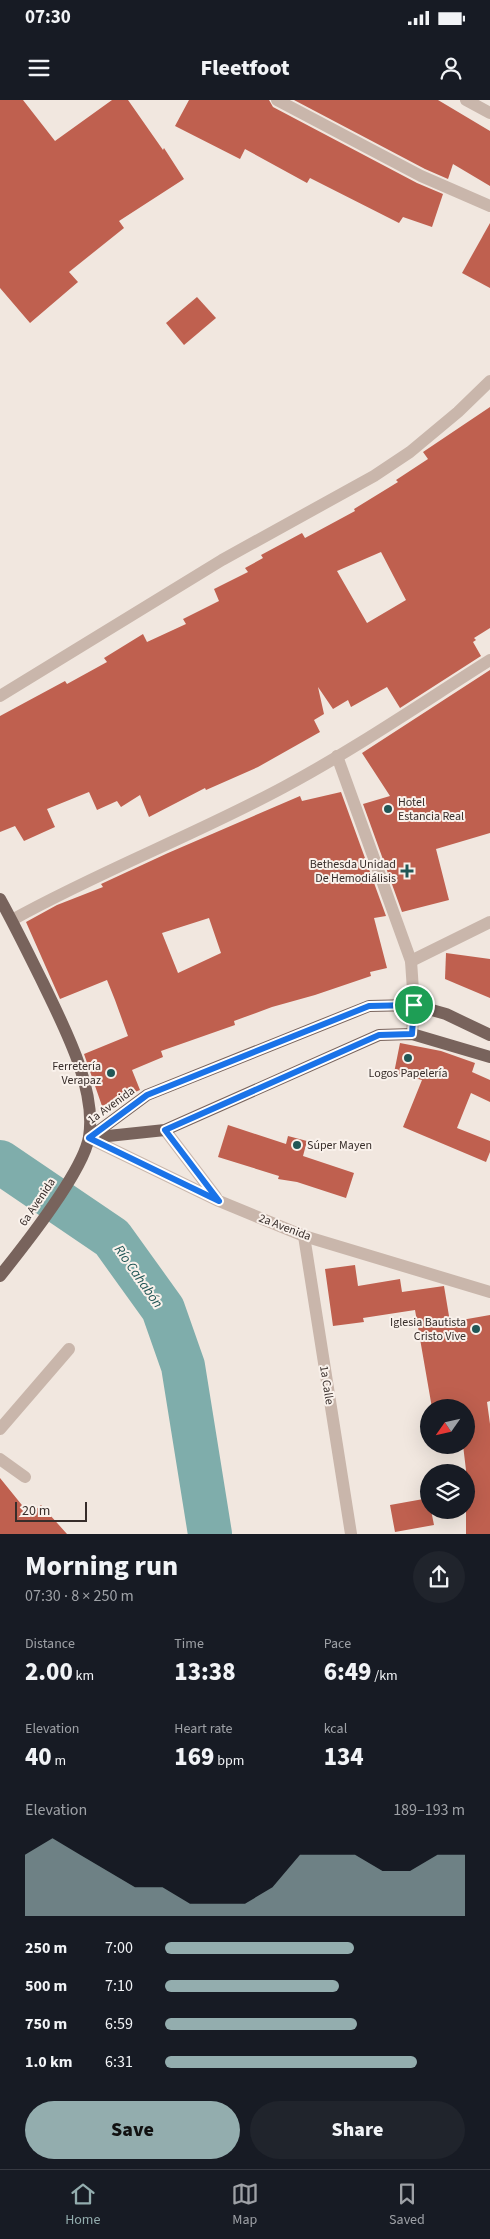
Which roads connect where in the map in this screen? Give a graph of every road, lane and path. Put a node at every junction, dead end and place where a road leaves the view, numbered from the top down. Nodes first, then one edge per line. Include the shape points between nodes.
1 (278, 100) edge
2 (466, 100) edge
3 (490, 113) edge
4 (490, 206) edge
5 (490, 381) edge
6 (490, 660) edge
7 (0, 696) edge
8 (337, 756) junction
9 (0, 899) edge
10 (12, 920) junction
11 (490, 922) edge
12 (411, 961) junction
13 (414, 1005) junction
14 (412, 1034) junction
15 (490, 1036) edge
16 (490, 1058) edge
17 (165, 1130) junction
18 (89, 1138) junction
19 (219, 1201) junction
20 (304, 1236) junction
21 (0, 1276) edge
22 (490, 1292) edge
23 (69, 1349) dead end
24 (0, 1429) edge
25 (0, 1459) edge
26 (25, 1477) dead end
27 (351, 1534) edge

1 - 4 street via 420,176
2 - 3 street
5 - 7 street via 410,452 381,471 222,560
6 - 8 street
8 - 10 street via 208,826 109,870
8 - 12 street
9 - 10 main road
10 - 18 main road via 81,1067 90,1118
11 - 12 street
12 - 13 street
13 - 14 street
13 - 15 main road, 1a Avenida via 446,1014
13 - 18 main road, 1a Avenida via 369,1006 147,1095
14 - 16 main road, 1a Avenida
14 - 17 main road, 1a Avenida via 379,1035
17 - 18 main road, 1a Avenida
17 - 19 street
18 - 19 street, 2a Avenida
18 - 21 main road, 6a Avenida via 78,1167
19 - 20 street, 2a Avenida
20 - 22 street, 2a Avenida
20 - 27 street, 1a Calle
23 - 24 street
25 - 26 street

